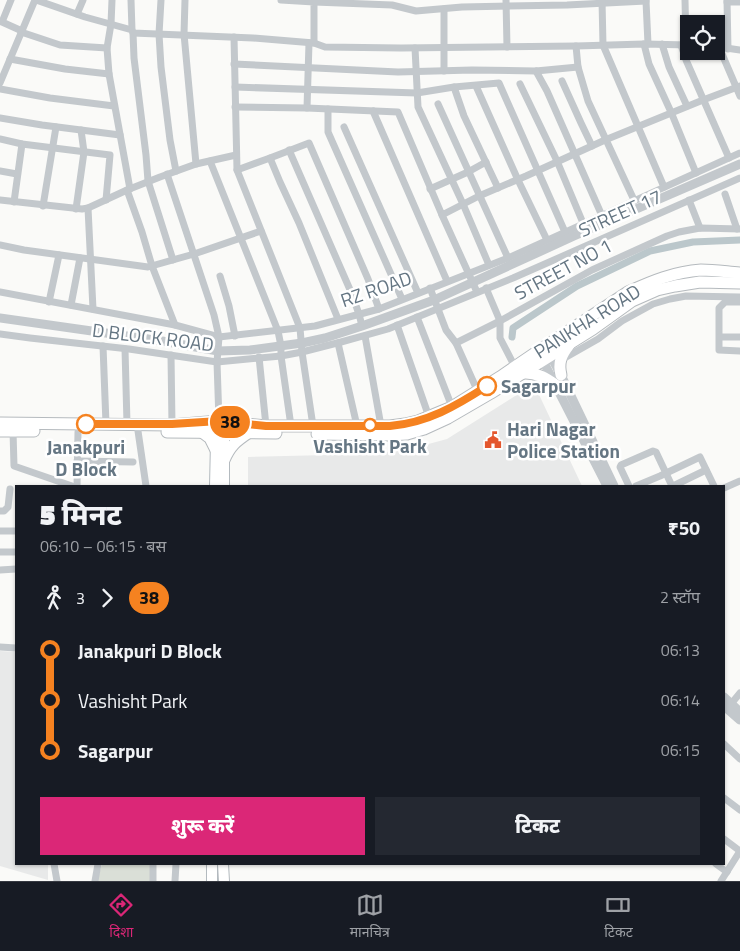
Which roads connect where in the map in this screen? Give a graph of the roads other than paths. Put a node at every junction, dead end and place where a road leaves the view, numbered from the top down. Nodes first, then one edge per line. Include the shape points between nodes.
1 (10, 0) edge
2 (36, 0) edge
3 (83, 0) edge
4 (112, 0) edge
5 (131, 0) edge
6 (162, 0) edge
7 (185, 0) edge
8 (281, 0) edge
9 (685, 0) edge
10 (314, 1) edge
11 (646, 1) edge
12 (727, 1) edge
13 (603, 2) edge
14 (740, 2) edge
15 (506, 3) edge
16 (444, 9) junction
17 (77, 14) junction
18 (685, 15) edge
19 (1, 22) edge
20 (110, 24) junction
21 (22, 31) junction
22 (132, 31) junction
23 (159, 34) junction
24 (184, 34) junction
25 (234, 37) junction
26 (312, 43) junction
27 (646, 44) junction
28 (662, 44) junction
29 (603, 45) junction
30 (680, 45) edge
31 (507, 46) junction
32 (576, 46) junction
33 (444, 47) junction
34 (107, 48) junction
35 (415, 48) junction
36 (725, 48) edge
37 (728, 49) junction
38 (740, 50) edge
39 (10, 58) junction
40 (686, 60) edge
41 (725, 60) edge
42 (234, 64) junction
43 (308, 67) junction
44 (578, 68) junction
45 (416, 71) junction
46 (444, 71) junction
47 (536, 71) junction
48 (109, 74) junction
49 (562, 81) dead end
50 (0, 83) edge
51 (520, 84) dead end
52 (476, 86) junction
53 (738, 86) edge
54 (235, 87) junction
55 (454, 87) junction
56 (0, 89) edge
57 (308, 89) junction
58 (417, 93) junction
59 (740, 96) edge
60 (703, 100) junction
61 (438, 104) dead end
62 (114, 106) junction
63 (687, 106) junction
64 (235, 108) junction
65 (307, 108) junction
66 (328, 109) junction
67 (373, 111) junction
68 (671, 112) junction
69 (0, 118) edge
70 (638, 126) junction
71 (56, 127) junction
72 (344, 127) dead end
73 (81, 130) junction
74 (120, 135) junction
75 (0, 139) edge
76 (605, 140) junction
77 (22, 144) junction
78 (592, 146) junction
79 (52, 148) junction
80 (289, 150) junction
81 (84, 152) junction
82 (575, 154) junction
83 (740, 154) edge
84 (236, 155) junction
85 (270, 158) junction
86 (729, 158) junction
87 (210, 161) junction
88 (557, 161) junction
89 (486, 162) junction
90 (196, 164) junction
91 (740, 164) edge
92 (237, 170) junction
93 (0, 171) edge
94 (176, 171) junction
95 (538, 171) junction
96 (468, 172) junction
97 (696, 173) junction
98 (17, 174) junction
99 (167, 174) junction
100 (452, 179) junction
101 (740, 179) edge
102 (518, 180) junction
103 (148, 181) junction
104 (664, 187) junction
105 (498, 188) junction
106 (129, 189) junction
107 (430, 189) junction
108 (725, 194) dead end
109 (479, 196) junction
110 (0, 200) edge
111 (106, 200) junction
112 (634, 200) junction
113 (689, 200) junction
114 (14, 202) junction
115 (463, 204) junction
116 (43, 206) junction
117 (88, 208) junction
118 (76, 209) junction
119 (442, 215) junction
120 (603, 219) junction
121 (583, 223) junction
122 (700, 228) junction
123 (738, 229) edge
124 (261, 230) junction
125 (565, 232) junction
126 (240, 238) junction
127 (547, 240) junction
128 (0, 245) edge
129 (194, 254) junction
130 (59, 255) junction
131 (80, 258) junction
132 (508, 258) junction
133 (90, 259) junction
134 (173, 260) junction
135 (489, 265) junction
136 (152, 266) junction
137 (740, 272) edge
138 (220, 276) dead end
139 (470, 277) junction
140 (447, 281) junction
141 (740, 283) edge
142 (430, 288) junction
143 (486, 288) junction
144 (0, 292) edge
145 (418, 292) junction
146 (477, 292) junction
147 (740, 297) edge
148 (402, 299) junction
149 (49, 302) junction
150 (740, 302) edge
151 (436, 304) junction
152 (71, 305) junction
153 (93, 309) junction
154 (379, 309) junction
155 (359, 314) junction
156 (417, 317) junction
157 (0, 318) edge
158 (338, 319) junction
159 (500, 321) junction
160 (175, 325) junction
161 (397, 326) junction
162 (300, 328) junction
163 (278, 331) junction
164 (363, 331) junction
165 (0, 334) edge
166 (235, 336) junction
167 (720, 337) junction
168 (219, 338) junction
169 (740, 338) edge
170 (338, 343) junction
171 (456, 343) junction
172 (103, 346) junction
173 (302, 347) junction
174 (125, 349) junction
175 (218, 351) junction
176 (281, 351) junction
177 (740, 351) edge
178 (172, 355) junction
179 (547, 355) junction
180 (259, 358) junction
181 (217, 362) junction
182 (519, 370) junction
183 (559, 380) junction
184 (478, 392) junction
185 (452, 406) junction
186 (429, 417) junction
187 (0, 423) edge
188 (106, 424) junction
189 (127, 424) junction
190 (172, 424) junction
191 (266, 426) junction
192 (291, 426) junction
193 (313, 426) junction
194 (357, 426) junction
195 (381, 426) junction
196 (220, 429) junction
197 (0, 431) edge
198 (13, 431) junction
199 (138, 431) junction
200 (78, 432) junction
201 (202, 432) junction
202 (248, 433) junction
203 (216, 450) junction
204 (224, 460) junction
205 (77, 461) junction
206 (133, 462) dead end
207 (706, 470) junction
208 (666, 474) junction
209 (740, 481) edge
210 (69, 485) edge
211 (77, 485) edge
212 (146, 485) edge
213 (215, 485) edge
214 (224, 485) edge
215 (607, 485) edge
216 (613, 485) edge
217 (629, 485) edge
218 (638, 485) edge
219 (672, 485) edge
220 (674, 485) edge
221 (714, 485) edge
222 (725, 488) edge
223 (10, 489) dead end
224 (0, 512) edge
225 (15, 531) edge
226 (0, 532) edge
227 (0, 552) edge
228 (15, 552) edge
229 (15, 569) edge
230 (0, 570) edge
231 (0, 647) edge
232 (15, 648) edge
233 (740, 693) edge
234 (728, 705) edge
235 (740, 712) edge
236 (740, 720) edge
237 (725, 745) edge
238 (740, 759) edge
239 (725, 799) edge
240 (740, 810) edge
241 (725, 840) edge
242 (740, 851) edge
243 (54, 865) edge
244 (98, 865) edge
245 (153, 865) edge
246 (176, 865) edge
247 (212, 865) edge
248 (223, 865) edge
249 (717, 865) edge
250 (727, 872) junction
251 (57, 881) edge
252 (94, 881) edge
253 (153, 881) edge
254 (175, 881) edge
255 (212, 881) edge
256 (224, 881) edge
257 (721, 881) edge

1 - 19 street
2 - 17 street
2 - 21 street
3 - 17 street
4 - 20 street
5 - 22 street
6 - 23 street
7 - 24 street
8 - 10 street
9 - 18 street
10 - 16 street via 392,5 416,11
10 - 26 street
11 - 13 street
11 - 27 street
12 - 14 street
12 - 37 street
13 - 15 street
13 - 29 street
15 - 16 street
15 - 31 street
16 - 33 street
17 - 20 street
19 - 21 street
20 - 22 street
20 - 34 street
21 - 34 street via 60,45
21 - 39 street
22 - 23 street
22 - 103 street
23 - 24 street
23 - 94 street via 165,104
24 - 25 street
24 - 90 street
25 - 26 street
25 - 42 street
26 - 35 street via 326,47
26 - 43 street
27 - 28 street
27 - 29 street
27 - 68 street via 649,64
28 - 30 street
28 - 63 street
29 - 32 street
29 - 70 street
31 - 32 street
31 - 33 street
32 - 44 street
33 - 35 street
33 - 46 street
34 - 48 street
35 - 45 street
36 - 37 street
37 - 38 street
39 - 48 street
39 - 50 street
40 - 60 street
41 - 53 street
42 - 43 street
42 - 54 street
43 - 45 street
43 - 57 street
44 - 47 street
44 - 76 street
45 - 46 street
45 - 58 street
46 - 47 street
47 - 82 street
48 - 62 street
49 - 78 street
51 - 88 street
52 - 55 street
52 - 95 street via 499,83
52 - 102 street
53 - 59 street
53 - 60 street
54 - 57 street
54 - 64 street
55 - 58 street
55 - 89 street
56 - 62 street
57 - 58 street
57 - 65 street
58 - 100 street via 418,107
60 - 63 street
60 - 86 street
61 - 96 street
62 - 74 street
63 - 68 street
64 - 65 street
64 - 84 street
65 - 66 street
66 - 67 street
66 - 148 street via 328,132
67 - 107 street via 398,112
67 - 140 street
68 - 70 street
68 - 97 street
69 - 71 street
70 - 76 street
70 - 104 street
71 - 73 street
71 - 79 street
72 - 145 street
73 - 74 street
73 - 81 street
74 - 106 street
75 - 77 street
76 - 78 street
76 - 112 street
77 - 79 street
77 - 98 street
78 - 82 street
79 - 81 street
79 - 116 street
80 - 85 street
80 - 154 street via 309,143
80 - 155 street
81 - 111 street via 110,155
81 - 118 street
82 - 88 street
82 - 120 street
83 - 86 street, RZ ROAD
84 - 87 street
84 - 92 street
85 - 92 street
85 - 158 street
86 - 97 street, RZ ROAD
87 - 90 street
87 - 126 street
88 - 95 street
88 - 121 street
89 - 96 street
89 - 105 street
90 - 94 street
91 - 120 street
92 - 124 street
93 - 98 street
94 - 99 street
95 - 102 street
95 - 125 street
96 - 100 street
96 - 109 street
97 - 104 street, RZ ROAD
98 - 114 street
99 - 103 street
99 - 129 street
100 - 107 street
100 - 115 street
101 - 113 street, STREET 17
102 - 105 street
102 - 127 street
103 - 106 street
103 - 134 street
104 - 112 street, RZ ROAD
105 - 109 street
106 - 111 street
106 - 136 street
107 - 119 street
108 - 123 street
109 - 115 street
109 - 132 street
110 - 114 street
111 - 117 street
112 - 120 street, RZ ROAD
113 - 122 street
113 - 143 street, STREET 17
114 - 116 street
115 - 119 street
115 - 135 street
116 - 118 street
117 - 118 street
117 - 133 street
119 - 139 street
120 - 121 street, RZ ROAD
120 - 139 street
121 - 125 street, RZ ROAD
122 - 123 street, STREET NO 1
122 - 159 street, STREET NO 1 via 667,236 592,270
124 - 126 street
124 - 162 street
125 - 127 street, RZ ROAD
126 - 129 street
126 - 163 street
127 - 132 street, RZ ROAD
128 - 130 street
129 - 134 street
129 - 168 street
130 - 131 street
130 - 149 street
131 - 133 street
131 - 152 street
132 - 135 street, RZ ROAD
133 - 136 street
133 - 153 street
134 - 136 street
135 - 139 street, RZ ROAD
136 - 160 street
137 - 179 main road, PANKHA ROAD via 702,270 654,280 628,292
138 - 166 street
139 - 140 street, RZ ROAD
139 - 146 street
139 - 151 street
140 - 142 street, RZ ROAD
141 - 179 main road, PANKHA ROAD via 700,282 657,290 632,301 570,344
142 - 145 street, RZ ROAD
142 - 151 street
143 - 146 street, STREET 17
143 - 159 street
144 - 149 street, RZ ROAD
145 - 148 street, RZ ROAD
146 - 151 street, STREET 17
147 - 179 street via 686,296 653,304 622,320 598,339
148 - 154 street, RZ ROAD
149 - 152 street, RZ ROAD
150 - 167 street via 724,302 719,308
151 - 156 street, STREET 17
151 - 164 street
151 - 171 street via 446,330
152 - 153 street, RZ ROAD
153 - 160 street, RZ ROAD
154 - 155 street, RZ ROAD
155 - 158 street, RZ ROAD
155 - 164 street
156 - 161 street, STREET 17
156 - 185 street
157 - 175 street
158 - 162 street, RZ ROAD
159 - 171 street, STREET NO 1
159 - 182 street via 500,338
160 - 168 street, RZ ROAD
161 - 164 street, STREET 17
161 - 186 street
162 - 163 street, RZ ROAD
162 - 173 street
163 - 166 street, RZ ROAD
163 - 176 street
164 - 170 street, STREET 17
164 - 173 street
164 - 195 street
165 - 172 street, D BLOCK ROAD
166 - 168 street, RZ ROAD
167 - 169 street
167 - 177 street via 719,350
168 - 175 street
170 - 173 street, STREET 17
170 - 194 street
171 - 184 street
172 - 174 street, D BLOCK ROAD
172 - 188 street
173 - 176 street
173 - 193 street
174 - 178 street, D BLOCK ROAD
174 - 189 street
175 - 176 street
175 - 181 street
176 - 180 street, D BLOCK ROAD
176 - 192 street
178 - 181 street, D BLOCK ROAD
178 - 190 street
179 - 182 main road, PANKHA ROAD
179 - 183 street
179 - 183 main road via 559,367
180 - 181 street, D BLOCK ROAD
180 - 191 street
181 - 196 street
182 - 183 main road
182 - 184 main road, PANKHA ROAD
182 - 202 main road, PANKHA ROAD via 491,393 448,418 407,434
183 - 215 street
183 - 216 street
184 - 185 main road, PANKHA ROAD
185 - 186 main road, PANKHA ROAD
186 - 195 main road, PANKHA ROAD
187 - 188 main road, PANKHA ROAD
188 - 189 main road, PANKHA ROAD
189 - 190 main road, PANKHA ROAD
190 - 196 main road, PANKHA ROAD
191 - 192 main road, PANKHA ROAD
191 - 196 main road, PANKHA ROAD
192 - 193 main road, PANKHA ROAD
193 - 194 main road, PANKHA ROAD
194 - 195 main road, PANKHA ROAD
196 - 201 main road, PANKHA ROAD
196 - 202 main road, PANKHA ROAD
196 - 203 main road
196 - 204 main road
197 - 198 main road, PANKHA ROAD
198 - 200 main road, PANKHA ROAD
198 - 210 street via 14,466
199 - 200 main road, PANKHA ROAD
199 - 201 main road, PANKHA ROAD
199 - 212 street
200 - 205 street
201 - 203 main road via 210,438
202 - 204 main road via 236,441
203 - 213 main road
204 - 214 main road
205 - 206 street
205 - 211 street
207 - 208 street via 700,457
207 - 220 street
207 - 221 street
208 - 217 street via 653,451 621,465
208 - 218 street
208 - 219 street
209 - 222 street
223 - 224 street via 8,507
225 - 226 street
227 - 228 street
229 - 230 street
231 - 232 street
233 - 234 street
234 - 235 street
234 - 236 street
237 - 238 street
239 - 240 street
241 - 242 street
242 - 250 street
243 - 251 street
244 - 252 street
245 - 253 street
246 - 254 street
247 - 255 main road
248 - 256 main road
249 - 250 street
250 - 257 street

